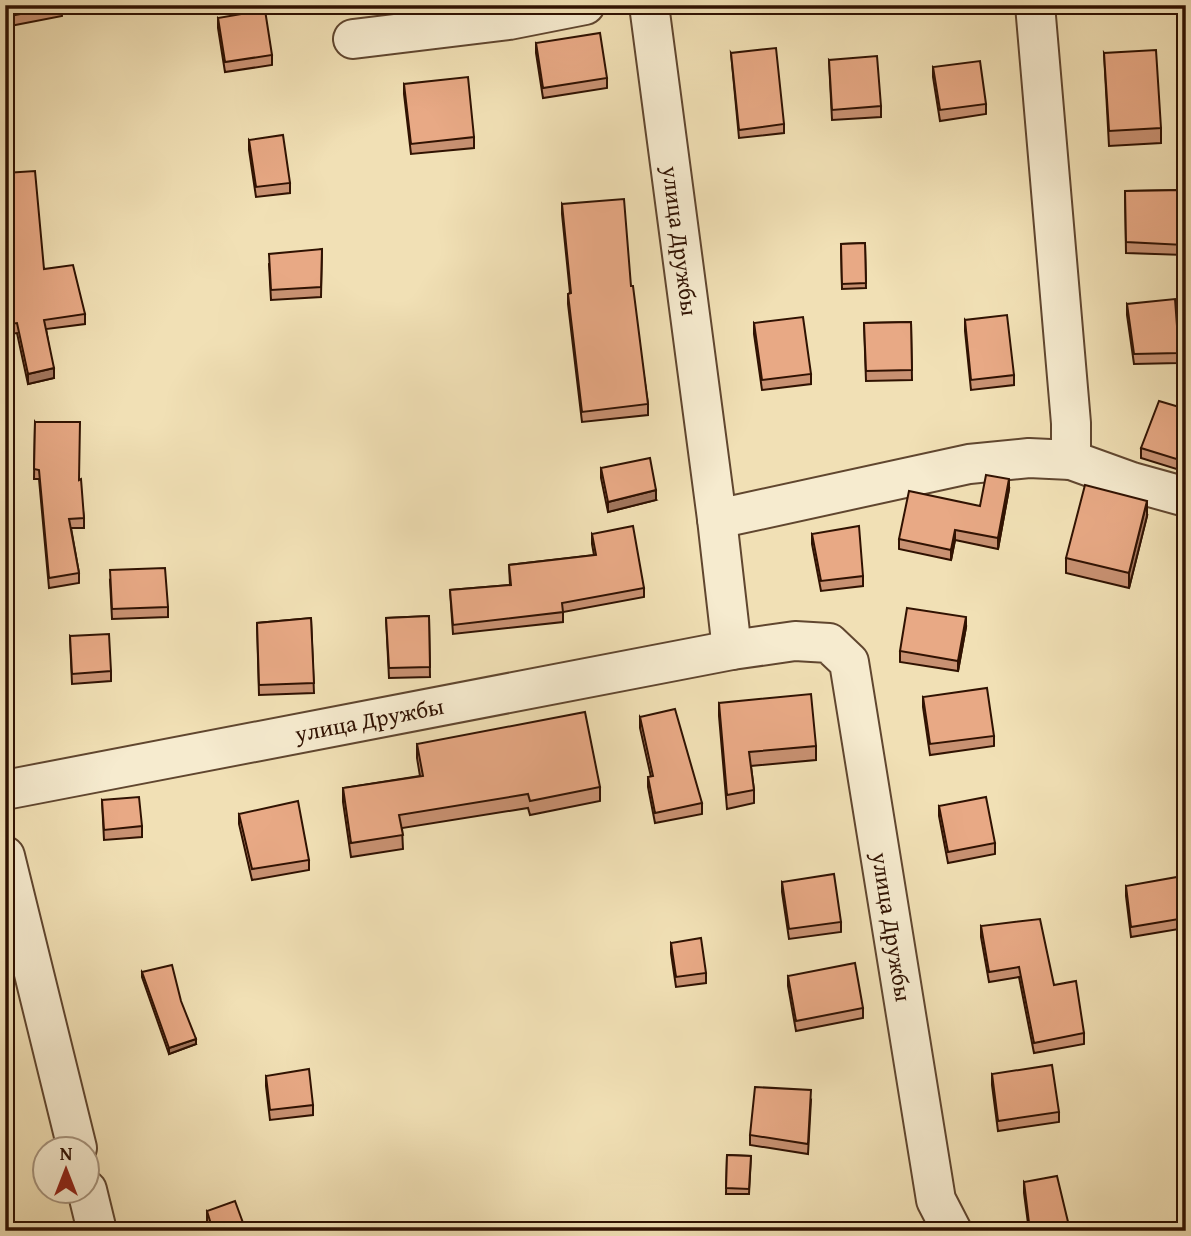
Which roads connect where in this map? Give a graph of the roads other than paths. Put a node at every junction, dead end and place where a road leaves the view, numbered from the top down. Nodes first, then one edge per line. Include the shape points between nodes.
1 (584, 5) edge
2 (649, 5) edge
3 (1035, 5) edge
4 (352, 38) dead end
5 (1071, 460) junction
6 (1186, 497) edge
7 (718, 519) junction
8 (732, 650) junction
9 (5, 790) edge
10 (5, 856) edge
11 (73, 1134) edge
12 (90, 1204) edge
13 (97, 1231) edge
14 (951, 1231) edge

1 - 4 street via 509,20
2 - 7 street, улица Дружбы
3 - 5 street
5 - 6 street
5 - 7 street via 1029,458 969,464
7 - 8 street, улица Дружбы
8 - 9 street, улица Дружбы
8 - 14 street, улица Дружбы via 795,641 829,643 849,662 936,1200
10 - 11 street
12 - 13 street

